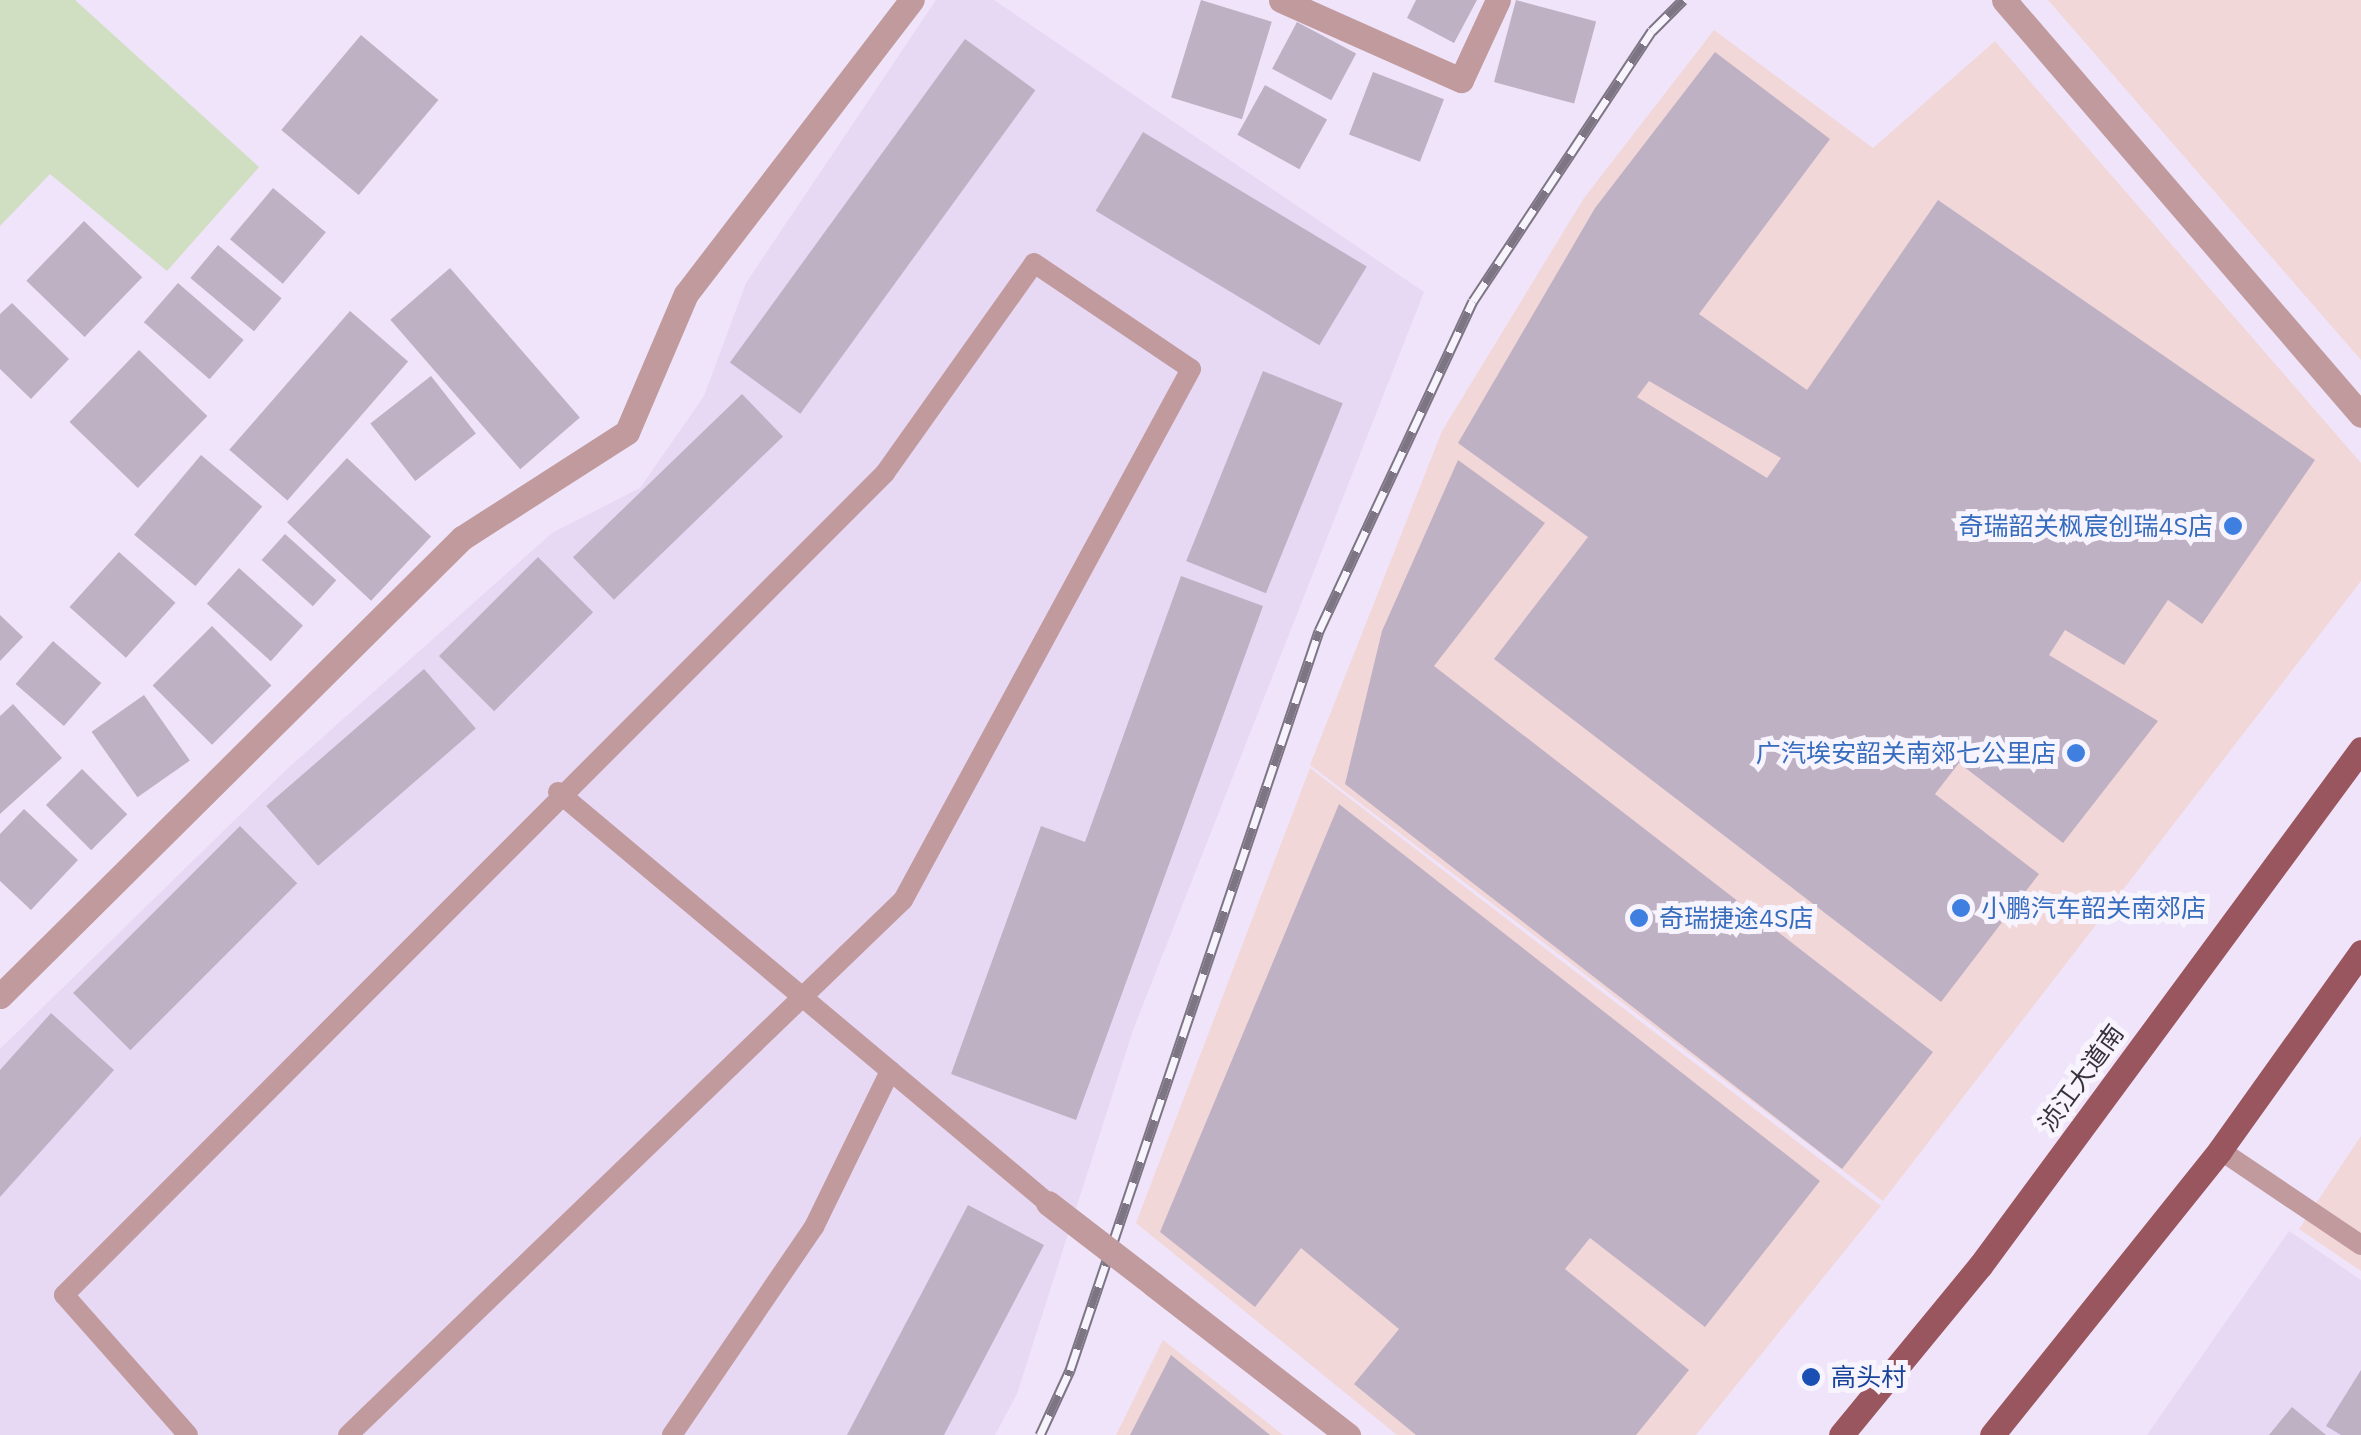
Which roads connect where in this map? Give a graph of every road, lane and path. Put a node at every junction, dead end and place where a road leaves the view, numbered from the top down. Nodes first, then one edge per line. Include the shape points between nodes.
1 (912, 0) edge
2 (1281, 0) edge
3 (1498, 0) edge
4 (2004, 0) edge
5 (2361, 416) edge
6 (2361, 750) edge
7 (558, 792) junction
8 (2361, 952) edge
9 (0, 996) edge
10 (804, 999) junction
11 (890, 1071) junction
12 (2220, 1150) junction
13 (1048, 1203) joint
14 (2361, 1245) edge
15 (188, 1435) edge
16 (348, 1435) edge
17 (672, 1435) edge
18 (1348, 1435) edge
19 (1841, 1435) edge
20 (1992, 1435) edge

1 - 9 street via 686,294 627,432 462,538
2 - 3 street via 1461,80
4 - 5 street
6 - 19 main road, 浈江大道南 via 1980,1266
7 - 10 lane
7 - 10 lane via 884,473 1034,263 1191,369 903,900
7 - 15 lane via 64,1295
8 - 12 main road
10 - 11 lane
10 - 16 lane
11 - 13 lane
11 - 17 lane via 814,1227
12 - 14 lane
12 - 20 main road
13 - 18 street, bridge

